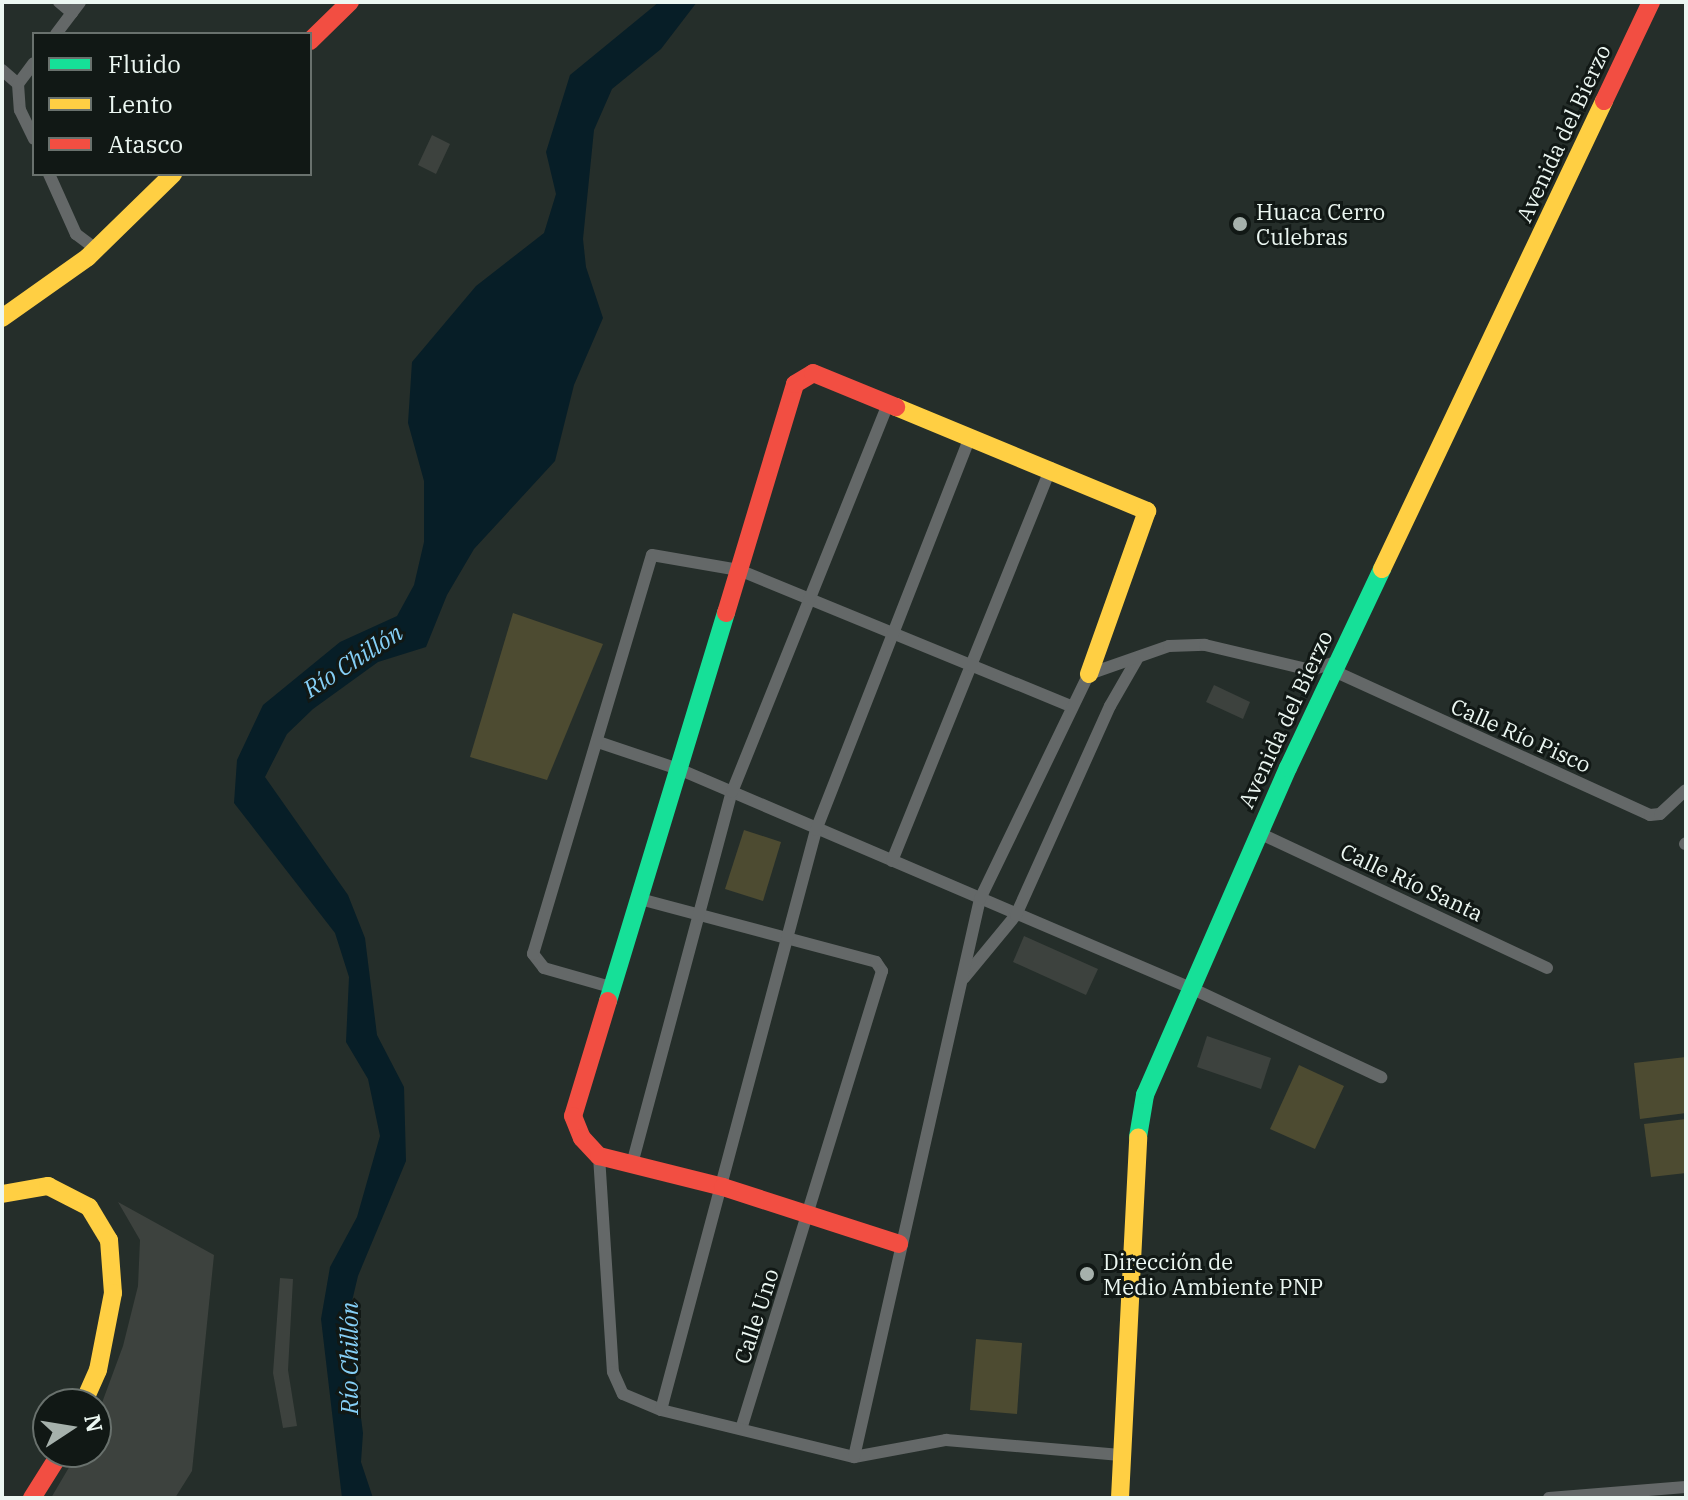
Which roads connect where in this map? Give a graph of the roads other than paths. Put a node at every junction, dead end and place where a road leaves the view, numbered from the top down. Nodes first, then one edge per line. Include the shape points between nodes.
1 (59, 2) edge
2 (350, 2) edge
3 (1651, 2) edge
4 (76, 7) edge
5 (57, 32) edge
6 (312, 39) edge
7 (32, 66) edge
8 (2, 70) edge
9 (18, 84) junction
10 (32, 135) edge
11 (50, 176) edge
12 (171, 176) edge
13 (96, 249) junction
14 (2, 318) edge
15 (888, 404) junction
16 (970, 438) junction
17 (1051, 468) junction
18 (739, 570) junction
19 (809, 601) junction
20 (892, 637) junction
21 (1137, 659) junction
22 (1336, 666) junction
23 (971, 668) junction
24 (1089, 674) junction
25 (1070, 706) junction
26 (598, 742) junction
27 (681, 770) junction
28 (1686, 790) edge
29 (732, 792) junction
30 (816, 830) junction
31 (1259, 833) junction
32 (892, 861) junction
33 (640, 899) junction
34 (980, 899) junction
35 (698, 915) junction
36 (1016, 915) junction
37 (784, 938) junction
38 (1547, 968) dead end
39 (963, 980) junction
40 (614, 988) junction
41 (1193, 989) junction
42 (1381, 1077) dead end
43 (599, 1156) junction
44 (632, 1164) junction
45 (723, 1187) junction
46 (2, 1194) edge
47 (809, 1215) junction
48 (899, 1244) junction
49 (90, 1388) edge
50 (661, 1410) junction
51 (741, 1429) junction
52 (1120, 1455) junction
53 (854, 1457) junction
54 (51, 1468) edge
55 (1686, 1487) edge
56 (32, 1498) edge
57 (1120, 1498) edge
58 (1549, 1498) edge

1 - 4 street
2 - 6 street
3 - 22 street, Avenida del Bierzo
4 - 5 street
7 - 9 street
8 - 9 street
9 - 10 street via 20,110
11 - 13 street via 76,234
12 - 13 street
13 - 14 street
15 - 16 street
15 - 18 street via 813,373 802,376 795,384
15 - 19 street
16 - 17 street
16 - 20 street
17 - 23 street
17 - 24 street via 1147,511
18 - 19 street
18 - 26 street via 652,555
18 - 27 street
19 - 20 street
19 - 29 street
20 - 23 street
20 - 30 street
21 - 22 street via 1169,646 1205,645 1311,670
21 - 24 street
21 - 36 street via 1110,706
22 - 28 street, Calle Río Pisco via 1650,815 1660,814
22 - 31 street, Avenida del Bierzo
23 - 25 street
23 - 32 street
24 - 25 street
25 - 34 street
26 - 27 street
26 - 40 street via 533,954 544,968
27 - 29 street
27 - 33 street
29 - 30 street
29 - 35 street
30 - 32 street
30 - 37 street
31 - 38 street, Calle Río Santa
31 - 41 street, Avenida del Bierzo
32 - 34 street
33 - 35 street
33 - 40 street
34 - 36 street
34 - 39 street
35 - 37 street
35 - 44 street
36 - 39 street
36 - 41 street
37 - 45 street
37 - 47 street, Calle Uno via 876,962 882,971
39 - 48 street
40 - 43 street via 573,1116
41 - 42 street
41 - 52 street, Avenida del Bierzo via 1145,1095 1137,1141
43 - 44 street
43 - 50 street via 613,1372 623,1394
44 - 45 street
45 - 47 street
45 - 50 street
46 - 49 street via 48,1186 89,1207 109,1240 113,1293
47 - 48 street
47 - 51 street, Calle Uno
48 - 53 street
50 - 51 street
51 - 53 street
52 - 53 street via 946,1440
52 - 57 street, Avenida del Bierzo
54 - 56 street
55 - 58 street

